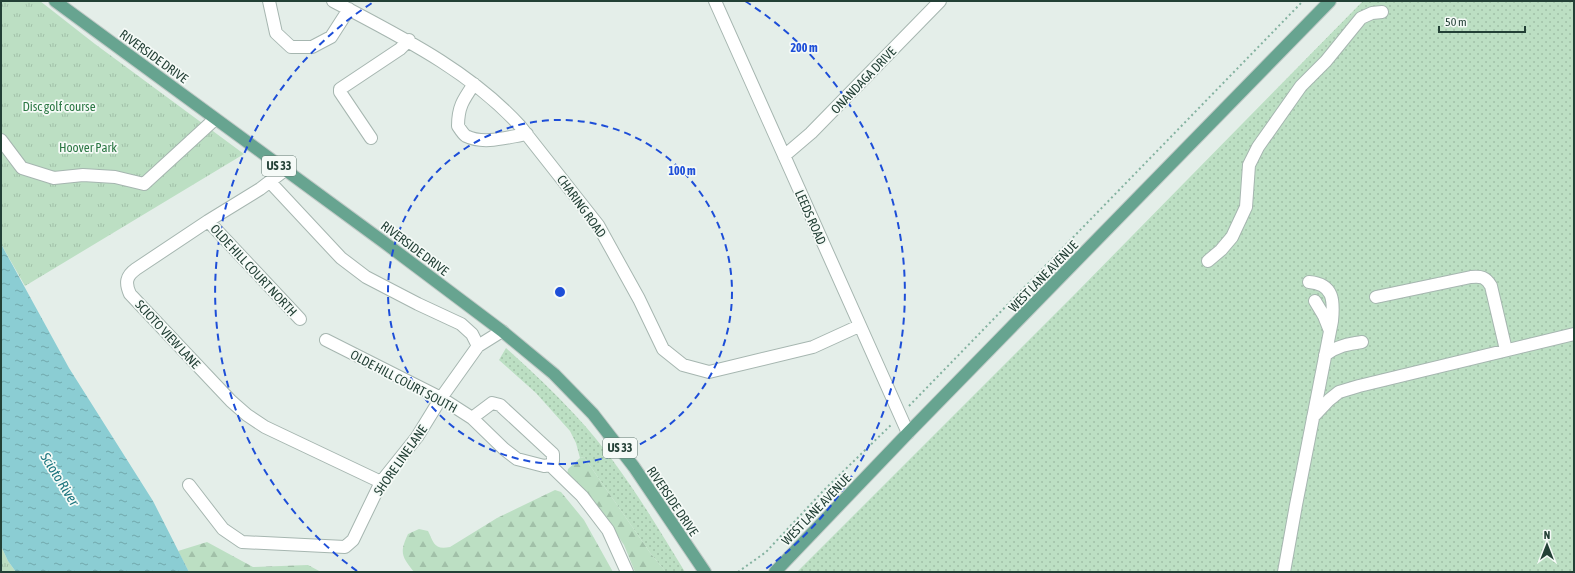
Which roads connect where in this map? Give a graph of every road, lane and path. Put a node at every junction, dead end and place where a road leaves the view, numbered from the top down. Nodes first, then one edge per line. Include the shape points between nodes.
1 (55, 1) edge
2 (269, 1) edge
3 (333, 1) edge
4 (715, 1) edge
5 (940, 1) edge
6 (1303, 1) edge
7 (1330, 1) edge
8 (349, 9) junction
9 (1382, 12) dead end
10 (409, 40) junction
11 (474, 84) junction
12 (215, 119) junction
13 (526, 134) junction
14 (371, 138) dead end
15 (1, 140) edge
16 (784, 156) junction
17 (285, 170) junction
18 (270, 182) junction
19 (208, 221) junction
20 (1208, 261) dead end
21 (1309, 282) dead end
22 (1376, 297) dead end
23 (1315, 301) dead end
24 (300, 319) dead end
25 (859, 326) junction
26 (502, 331) junction
27 (1330, 331) junction
28 (1574, 334) edge
29 (326, 340) dead end
30 (1362, 342) dead end
31 (478, 346) junction
32 (1506, 350) junction
33 (1325, 355) junction
34 (441, 398) junction
35 (900, 416) junction
36 (472, 418) junction
37 (1312, 418) junction
38 (908, 433) junction
39 (550, 466) junction
40 (382, 482) junction
41 (189, 485) dead end
42 (627, 572) edge
43 (705, 572) edge
44 (738, 572) edge
45 (775, 572) edge
46 (1284, 572) edge

1 - 12 main road, RIVERSIDE DRIVE / US 33
2 - 8 street via 276,33 291,47 312,47 331,37
3 - 8 street, CHARING ROAD
4 - 16 street, LEEDS ROAD
5 - 16 street, ONANDAGA DRIVE via 811,133
6 - 35 path
7 - 38 main road, WEST LANE AVENUE
8 - 10 street, CHARING ROAD
9 - 20 street via 1361,18 1326,61 1296,92 1248,165 1246,207 1232,237
10 - 11 street, CHARING ROAD
10 - 14 street via 400,49 340,88 340,92
11 - 13 street, CHARING ROAD via 506,111
11 - 13 street via 458,112 458,126 465,135 480,140
12 - 15 street via 144,184 83,175 54,178 22,168
12 - 17 main road, RIVERSIDE DRIVE / US 33
13 - 25 street, CHARING ROAD via 598,225 640,299 663,349 683,366 709,372 813,348
16 - 25 street, LEEDS ROAD
17 - 18 street, SCIOTO VIEW LANE
17 - 26 main road, RIVERSIDE DRIVE / US 33
18 - 19 street, SCIOTO VIEW LANE
18 - 31 street via 341,258 366,278 461,324 472,334
19 - 24 street, OLDE HILL COURT NORTH
19 - 40 street, SCIOTO VIEW LANE via 130,273 127,280 130,294 247,415 265,427
21 - 27 street via 1317,282 1329,290 1333,300
22 - 32 street via 1471,276 1488,279
23 - 27 street
25 - 35 street, LEEDS ROAD
26 - 31 street, SHORE LINE LANE
26 - 43 main road, RIVERSIDE DRIVE / US 33 via 554,374 593,414 634,467
27 - 33 street
28 - 32 street
29 - 34 street, OLDE HILL COURT SOUTH
30 - 33 street via 1344,345
31 - 34 street, SHORE LINE LANE
32 - 37 street via 1339,392
33 - 37 street
34 - 36 street, OLDE HILL COURT SOUTH
34 - 40 street, SHORE LINE LANE via 417,437
35 - 38 street, LEEDS ROAD
35 - 44 path via 824,490 766,552
36 - 39 street, OLDE HILL COURT SOUTH via 517,459
36 - 39 street via 492,403 500,405 552,454 553,462
37 - 46 street
38 - 45 main road, WEST LANE AVENUE
39 - 42 street via 582,496 608,530
40 - 41 street, SHORE LINE LANE via 353,540 345,547 242,542 223,529

